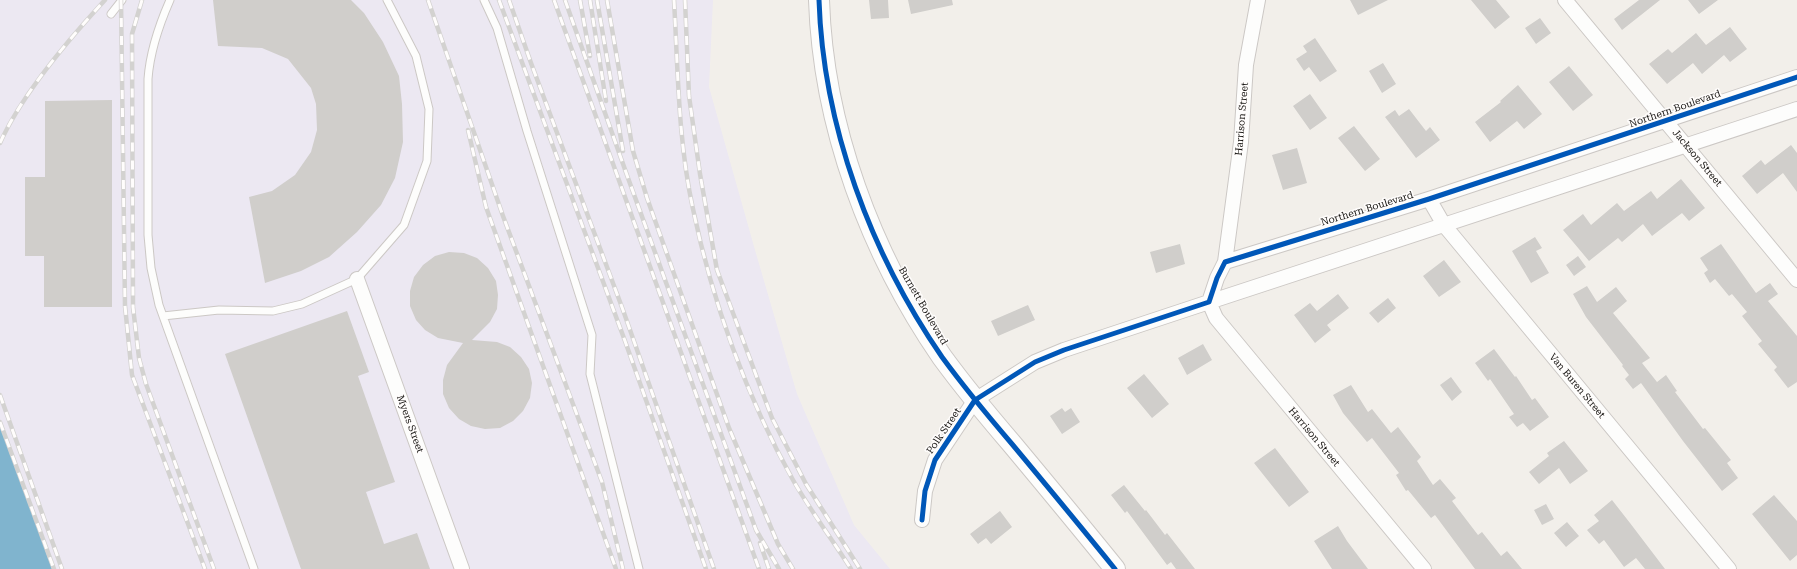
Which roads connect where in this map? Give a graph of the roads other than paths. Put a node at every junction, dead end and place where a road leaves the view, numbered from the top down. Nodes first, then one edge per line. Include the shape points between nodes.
1 (122, 0) edge
2 (170, 0) edge
3 (387, 0) edge
4 (484, 0) edge
5 (819, 0) edge
6 (1258, 0) edge
7 (1565, 0) edge
8 (111, 14) dead end
9 (1797, 77) edge
10 (1797, 110) edge
11 (1667, 122) junction
12 (1687, 146) junction
13 (1429, 199) junction
14 (1444, 225) junction
15 (1225, 262) junction
16 (357, 279) junction
17 (1797, 280) edge
18 (1209, 302) junction
19 (163, 316) junction
20 (975, 400) junction
21 (922, 520) dead end
22 (254, 569) edge
23 (462, 569) edge
24 (639, 569) edge
25 (1115, 569) edge
26 (1424, 569) edge
27 (1729, 569) edge

1 - 8 lane
2 - 19 lane via 156,37 148,79 148,235 153,282
3 - 16 lane via 416,56 429,109 427,161 404,225
4 - 24 lane via 497,28 592,335 590,374
5 - 20 main road, Burnett Boulevard via 826,68 834,109 846,156 862,202 904,296 942,357
6 - 15 street, Harrison Street via 1246,65 1241,142
7 - 11 street, Jackson Street
9 - 11 street, Northern Boulevard
10 - 12 street
11 - 12 street, Jackson Street
11 - 13 street, Northern Boulevard
12 - 14 street
12 - 17 street, Jackson Street
13 - 14 street, Van Buren Street
13 - 15 street, Northern Boulevard
14 - 18 street
14 - 27 street, Van Buren Street
15 - 18 street
16 - 19 lane via 302,304 273,311 219,310
16 - 23 street, Myers Street
18 - 20 street via 1035,362
18 - 26 street, Harrison Street via 1216,318
19 - 22 lane
20 - 21 street, Polk Street via 935,460 925,491
20 - 25 main road, Burnett Boulevard

